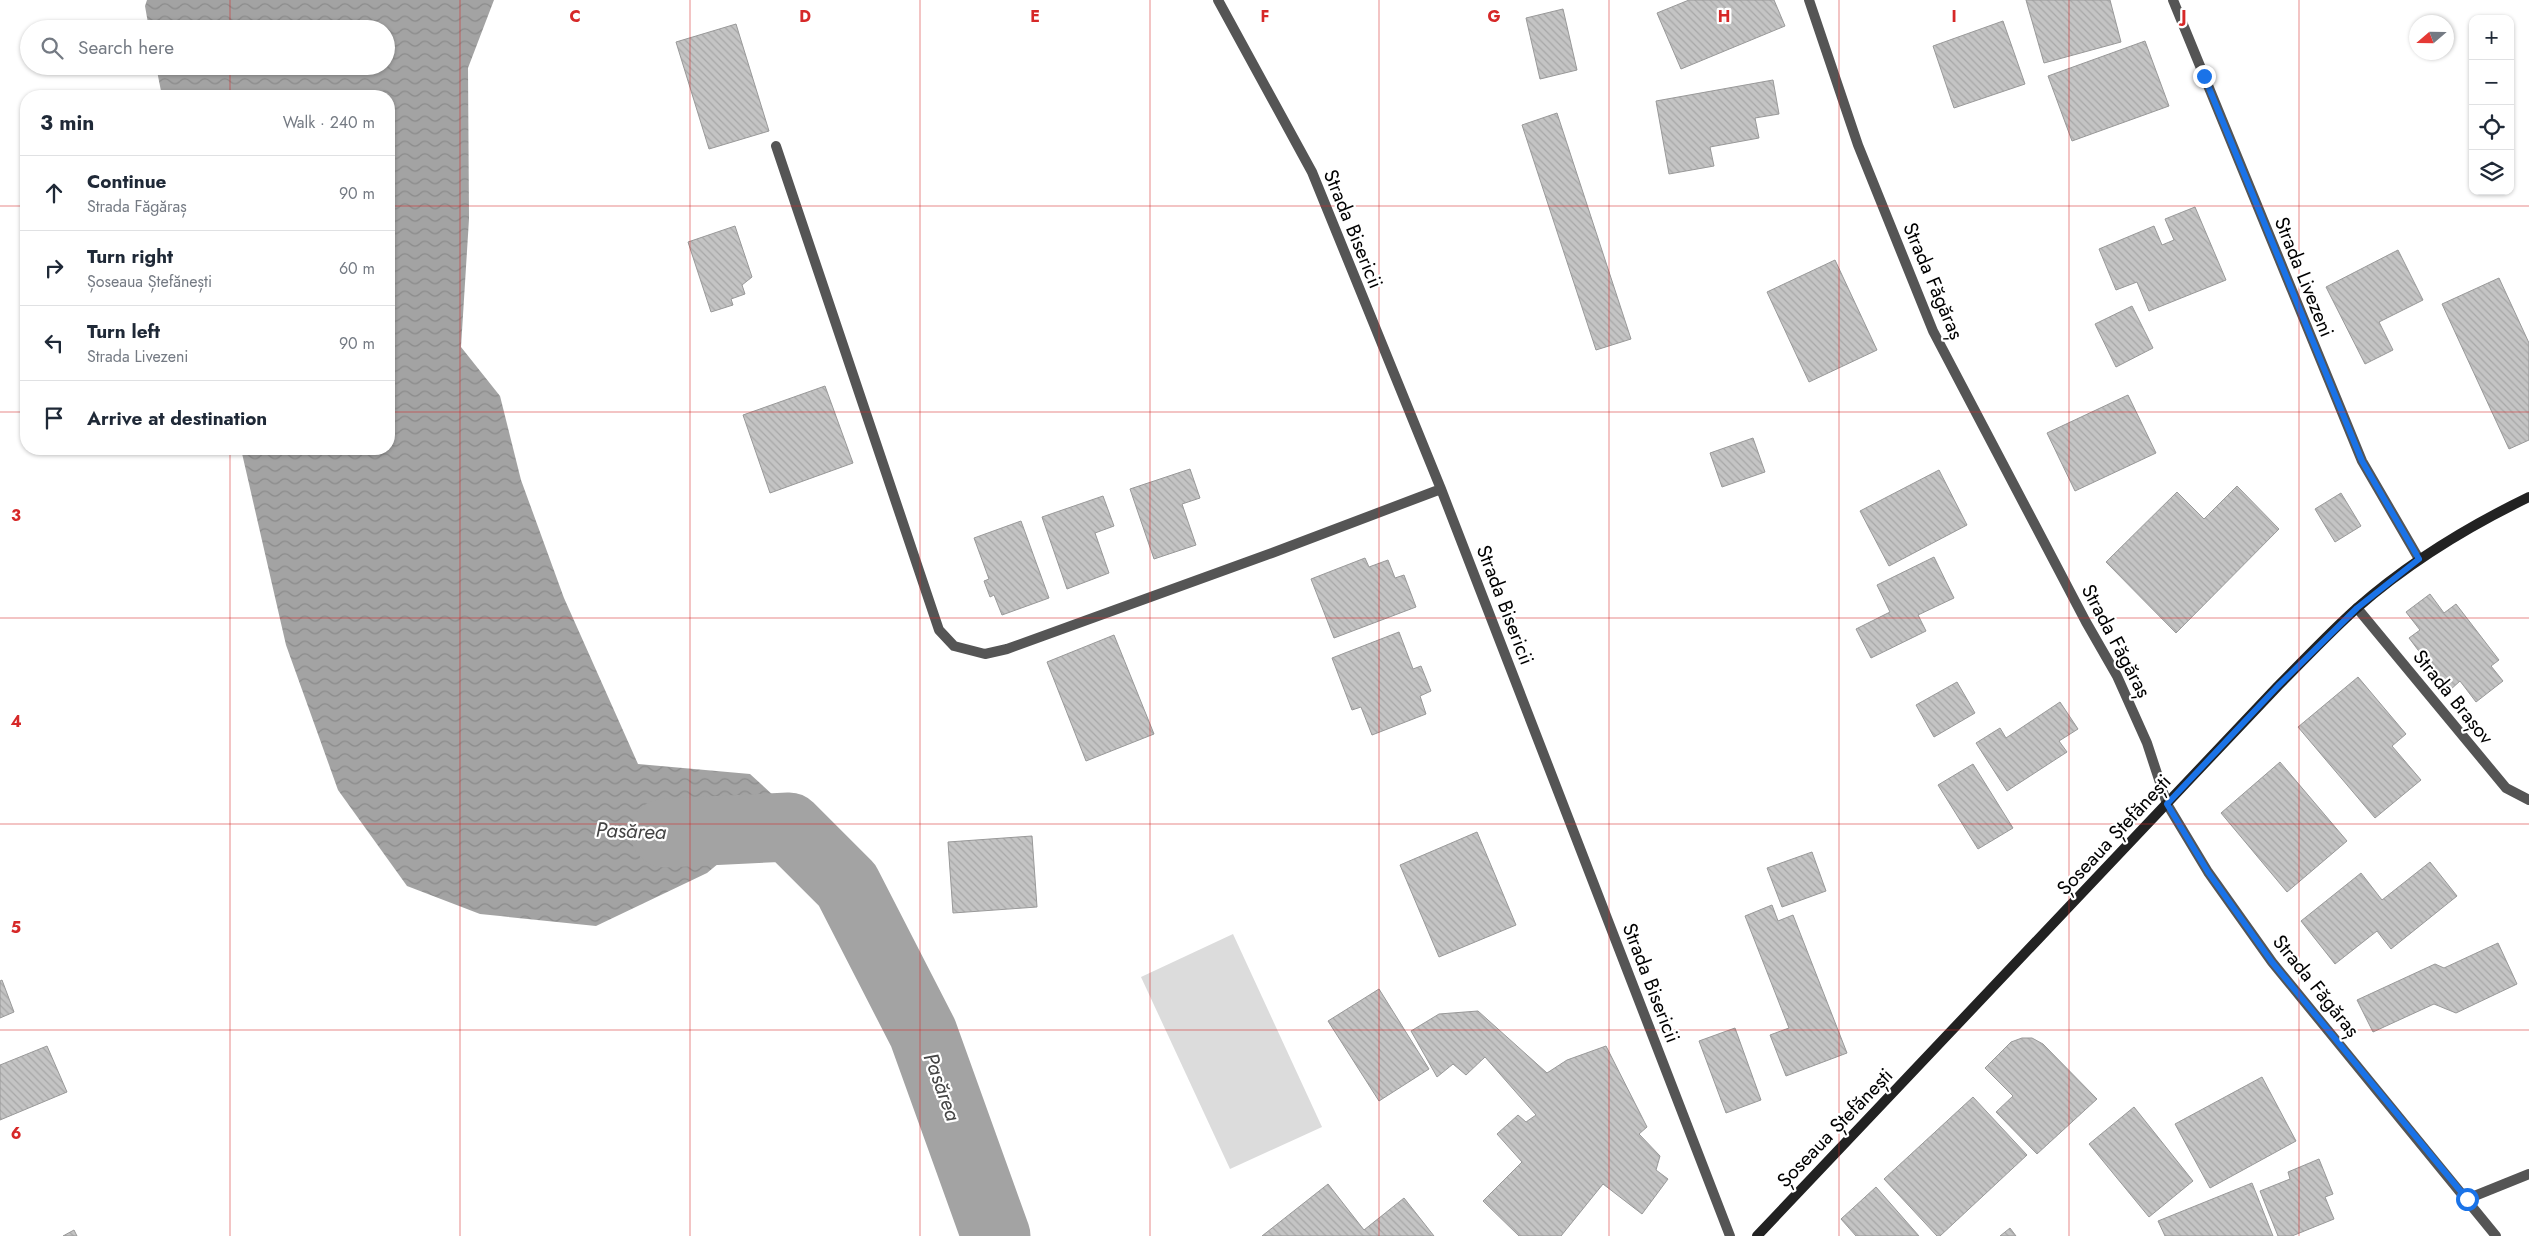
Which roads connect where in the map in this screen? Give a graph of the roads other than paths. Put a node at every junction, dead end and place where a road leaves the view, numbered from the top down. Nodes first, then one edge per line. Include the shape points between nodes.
1 (1218, 0) edge
2 (1809, 0) edge
3 (2173, 0) edge
4 (776, 146) dead end
5 (1441, 489) junction
6 (2529, 498) edge
7 (2419, 559) junction
8 (2357, 608) junction
9 (2529, 800) edge
10 (2167, 804) junction
11 (2529, 1174) edge
12 (2467, 1199) junction
13 (1730, 1236) edge
14 (1757, 1236) edge
15 (2496, 1236) edge

1 - 5 street, Strada Bisericii via 1312,172
2 - 10 street, Strada Făgăraș via 1858,145 1933,330 2117,676 2147,743
3 - 7 street, Strada Livezeni via 2354,443
4 - 5 street via 939,630 954,646 985,654 1007,649
5 - 13 street, Strada Bisericii
6 - 7 main road, Șoseaua Ștefănești via 2489,516
7 - 8 main road, Șoseaua Ștefănești
8 - 9 street, Strada Brașov via 2506,788
8 - 10 main road, Șoseaua Ștefănești
10 - 12 street, Strada Făgăraș via 2208,872 2272,962
10 - 14 main road, Șoseaua Ștefănești
11 - 12 street
12 - 15 street, Strada Făgăraș

